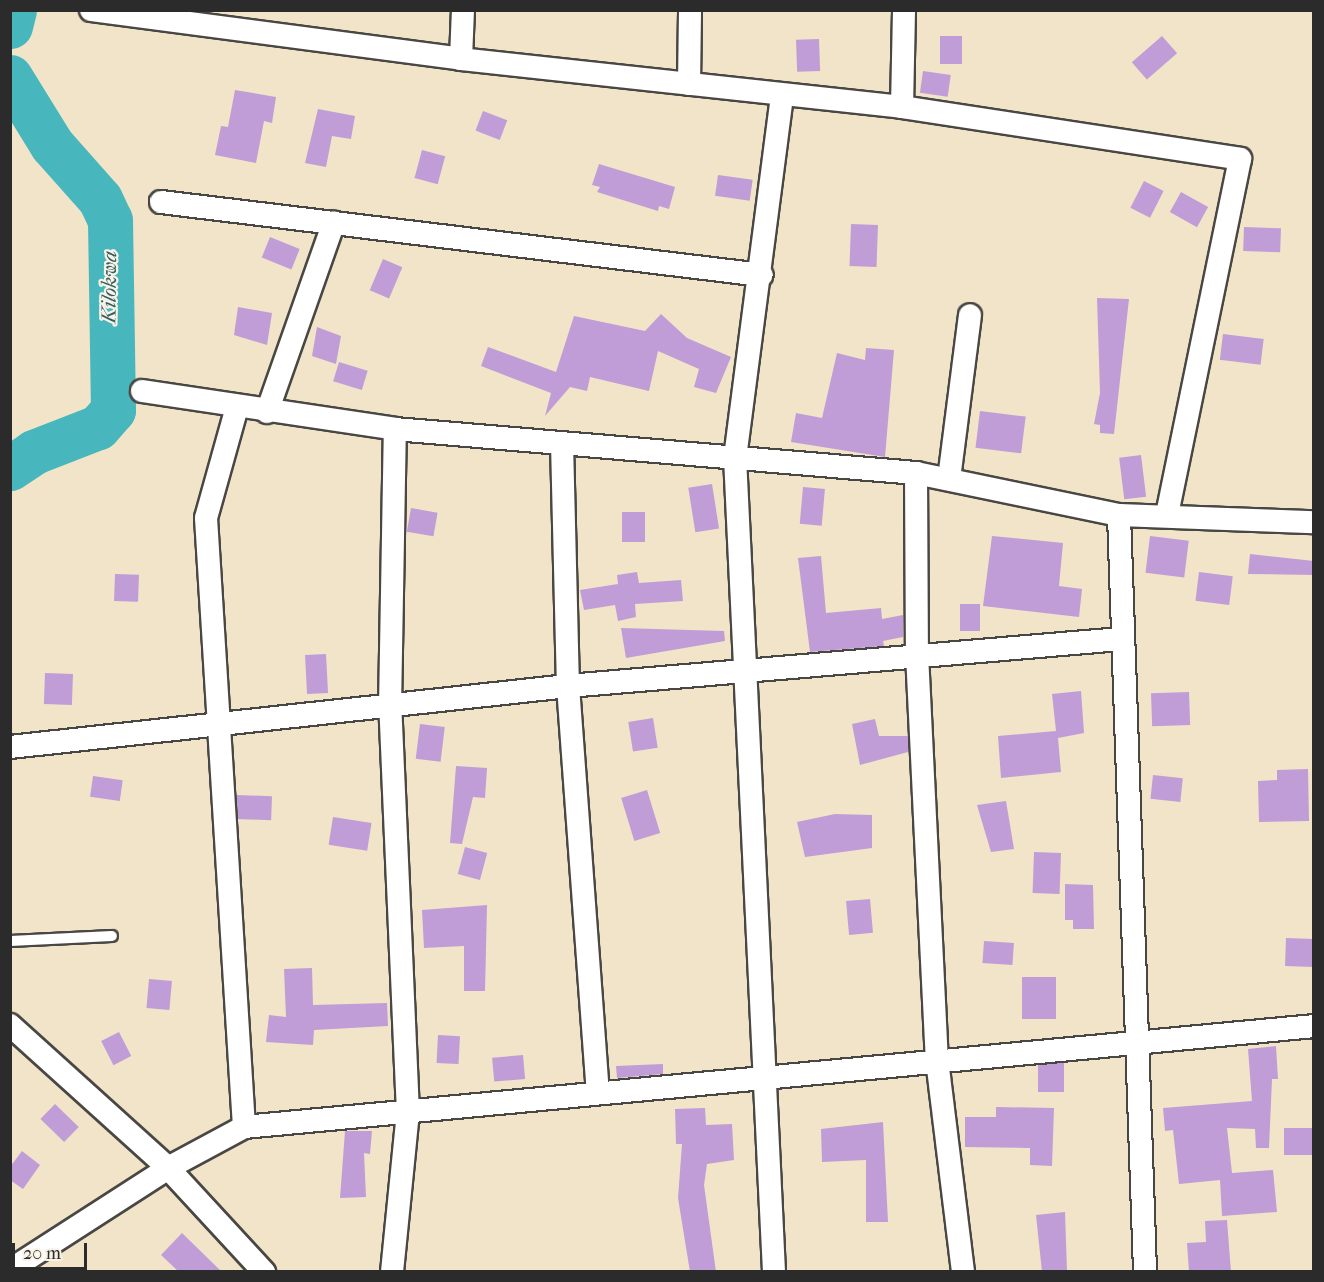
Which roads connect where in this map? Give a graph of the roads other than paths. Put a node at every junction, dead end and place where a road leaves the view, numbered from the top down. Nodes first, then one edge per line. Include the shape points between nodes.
1 (91, 10) edge
2 (463, 10) edge
3 (690, 10) edge
4 (904, 10) edge
5 (461, 59) junction
6 (689, 84) junction
7 (782, 97) junction
8 (902, 106) junction
9 (161, 202) dead end
10 (334, 222) junction
11 (762, 274) junction
12 (970, 315) dead end
13 (142, 391) dead end
14 (237, 407) junction
15 (267, 412) junction
16 (395, 429) junction
17 (562, 442) junction
18 (735, 458) junction
19 (916, 473) junction
20 (949, 479) junction
21 (1119, 515) junction
22 (1167, 516) junction
23 (1314, 522) edge
24 (1121, 639) junction
25 (917, 654) junction
26 (743, 671) junction
27 (568, 686) junction
28 (390, 708) junction
29 (222, 728) junction
30 (10, 747) edge
31 (112, 936) dead end
32 (10, 941) edge
33 (1314, 1026) edge
34 (12, 1029) edge
35 (1136, 1042) junction
36 (937, 1060) junction
37 (767, 1082) junction
38 (598, 1093) junction
39 (408, 1113) junction
40 (244, 1127) junction
41 (168, 1168) junction
42 (10, 1270) edge
43 (264, 1272) edge
44 (392, 1272) edge
45 (774, 1272) edge
46 (963, 1272) edge
47 (1145, 1272) edge

1 - 5 street
2 - 5 street
3 - 6 street
4 - 8 street
5 - 6 street
6 - 7 street
7 - 8 street
7 - 11 street
8 - 22 street via 1240,159
9 - 10 street
10 - 11 street
10 - 15 street
11 - 18 street
12 - 20 street
13 - 14 street
14 - 15 street
14 - 29 street via 206,518
15 - 16 street
16 - 17 street
16 - 28 street
17 - 18 street
17 - 27 street
18 - 19 street
18 - 26 street
19 - 20 street
19 - 25 street
20 - 21 street
21 - 22 street
21 - 24 street
22 - 23 street
24 - 25 street
24 - 35 street
25 - 26 street
25 - 36 street
26 - 27 street
26 - 37 street
27 - 28 street
27 - 38 street
28 - 29 street
28 - 39 street
29 - 30 street
29 - 40 street
31 - 32 lane
33 - 35 street
34 - 41 street
35 - 36 street
35 - 47 street
36 - 37 street
36 - 46 street
37 - 38 street
37 - 45 street
38 - 39 street
39 - 40 street
39 - 44 street
40 - 41 street
41 - 42 street
41 - 43 street

